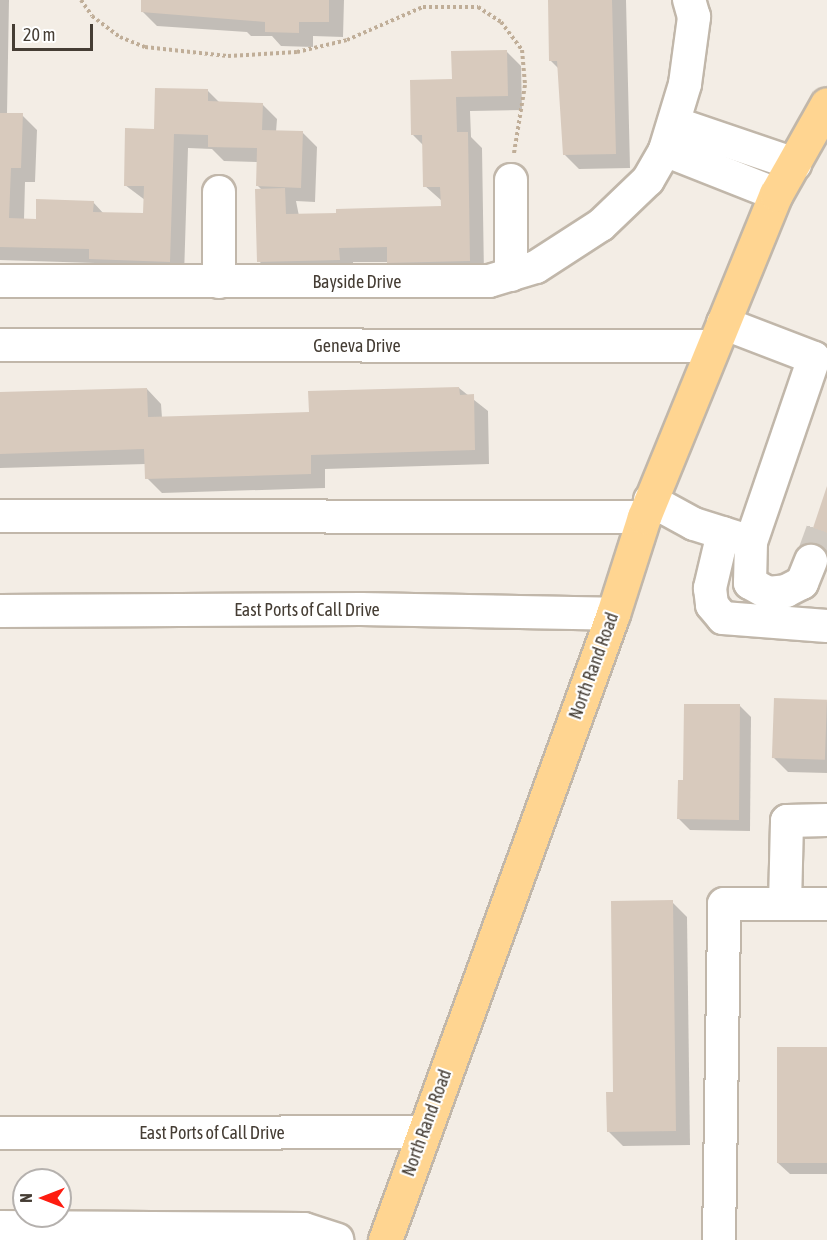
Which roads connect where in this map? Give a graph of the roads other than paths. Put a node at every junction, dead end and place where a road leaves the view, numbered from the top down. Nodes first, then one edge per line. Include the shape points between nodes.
1 (689, 0) edge
2 (827, 104) edge
3 (669, 137) junction
4 (795, 164) junction
5 (510, 180) road end
6 (219, 192) dead end
7 (776, 194) junction
8 (510, 275) junction
9 (0, 281) edge
10 (219, 282) junction
11 (719, 334) junction
12 (0, 345) edge
13 (647, 509) junction
14 (0, 516) edge
15 (737, 537) junction
16 (811, 561) tunnel mouth
17 (0, 611) edge
18 (613, 614) junction
19 (827, 626) edge
20 (827, 820) edge
21 (785, 904) junction
22 (827, 904) edge
23 (424, 1132) junction
24 (0, 1133) edge
25 (0, 1227) edge
26 (337, 1240) edge
27 (385, 1240) edge
28 (719, 1240) edge

1 - 3 street, Bayside Drive via 694,17 686,84
2 - 4 main road, North Rand Road
3 - 4 street
3 - 7 street
3 - 8 street, Bayside Drive via 648,180 601,225 536,267
4 - 7 main road, North Rand Road
5 - 8 street
6 - 10 street
7 - 11 main road, North Rand Road
8 - 10 street, Bayside Drive via 489,281
9 - 10 street, Bayside Drive
11 - 12 street, Geneva Drive
11 - 13 main road, North Rand Road
11 - 15 street via 814,358
13 - 14 street
13 - 15 street
13 - 18 main road, North Rand Road
15 - 16 street via 750,583 768,593 786,591 802,583
15 - 19 street via 710,588 712,605 723,618
17 - 18 street, East Ports of Call Drive via 373,609
18 - 23 main road, North Rand Road
20 - 21 street via 787,821
21 - 22 street
21 - 28 street via 724,904
23 - 24 street, East Ports of Call Drive
23 - 27 main road, North Rand Road
25 - 26 street via 304,1229

